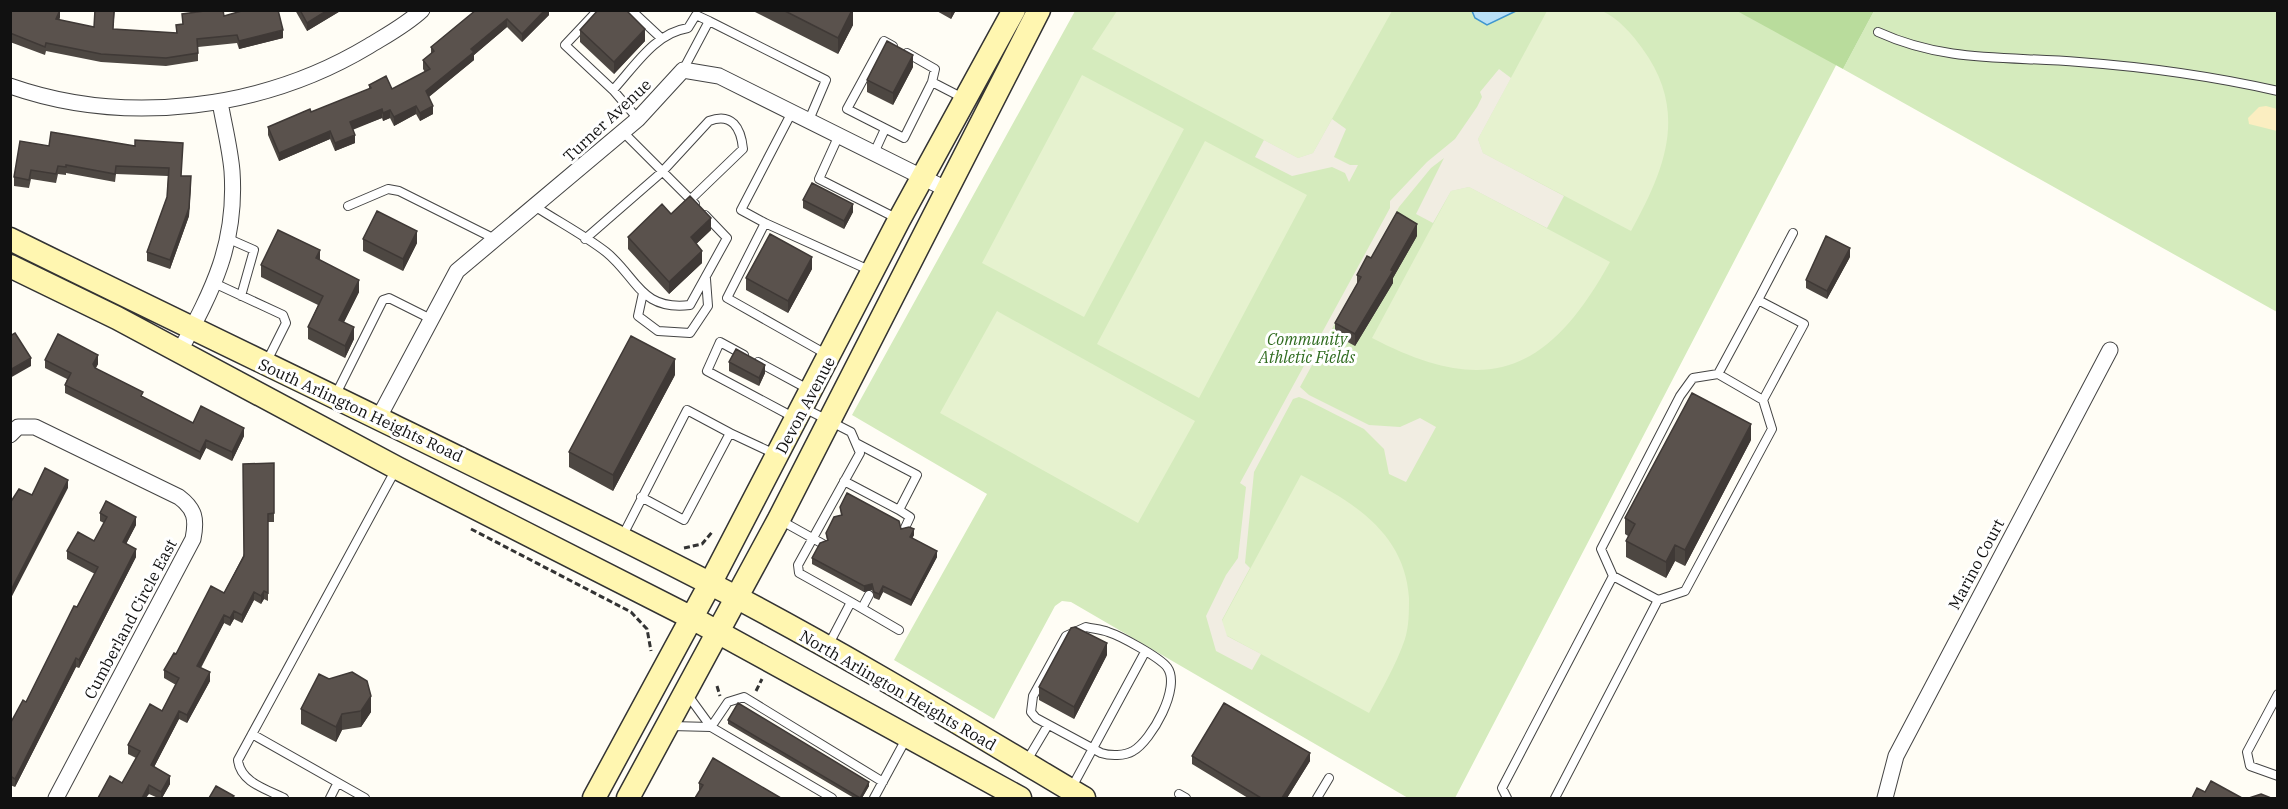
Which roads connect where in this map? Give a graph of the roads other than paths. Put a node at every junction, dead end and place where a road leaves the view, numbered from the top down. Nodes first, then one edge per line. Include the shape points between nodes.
1 (422, 10) edge
2 (598, 10) edge
3 (631, 10) edge
4 (1014, 10) edge
5 (1039, 10) edge
6 (697, 13) edge
7 (709, 21) junction
8 (1878, 32) dead end
9 (661, 38) junction
10 (683, 70) junction
11 (933, 82) junction
12 (10, 86) edge
13 (613, 90) junction
14 (2277, 91) edge
15 (964, 98) junction
16 (220, 102) junction
17 (792, 112) junction
18 (638, 119) junction
19 (808, 120) junction
20 (885, 129) junction
21 (623, 132) junction
22 (839, 135) junction
23 (874, 153) junction
24 (662, 172) junction
25 (922, 177) junction
26 (948, 190) junction
27 (690, 200) junction
28 (348, 206) dead end
29 (536, 207) junction
30 (899, 220) junction
31 (765, 223) junction
32 (1793, 233) dead end
33 (10, 239) edge
34 (229, 239) junction
35 (496, 239) junction
36 (585, 239) junction
37 (10, 266) edge
38 (873, 272) junction
39 (706, 276) junction
40 (214, 284) junction
41 (643, 293) junction
42 (241, 296) junction
43 (1758, 300) junction
44 (431, 319) junction
45 (192, 330) junction
46 (2110, 350) dead end
47 (180, 351) junction
48 (831, 356) junction
49 (265, 365) junction
50 (1718, 374) junction
51 (334, 398) junction
52 (1763, 400) junction
53 (804, 406) junction
54 (378, 419) junction
55 (829, 421) junction
56 (730, 433) junction
57 (10, 435) edge
58 (856, 443) junction
59 (778, 456) junction
60 (397, 468) junction
61 (844, 481) junction
62 (641, 497) junction
63 (899, 510) junction
64 (827, 513) junction
65 (837, 518) edge
66 (779, 519) junction
67 (904, 530) edge
68 (813, 537) junction
69 (621, 538) junction
70 (823, 544) edge
71 (1613, 576) junction
72 (710, 584) junction
73 (868, 595) dead end
74 (736, 598) junction
75 (1658, 600) junction
76 (851, 602) junction
77 (862, 608) junction
78 (692, 618) junction
79 (899, 630) dead end
80 (718, 633) junction
81 (827, 648) junction
82 (1145, 652) junction
83 (686, 692) junction
84 (2277, 694) edge
85 (668, 725) junction
86 (1048, 725) junction
87 (711, 727) junction
88 (252, 734) junction
89 (907, 736) junction
90 (1092, 748) junction
91 (1024, 764) junction
92 (2277, 776) edge
93 (1329, 778) dead end
94 (883, 782) junction
95 (337, 784) junction
96 (1077, 794) edge
97 (56, 798) edge
98 (284, 798) edge
99 (330, 798) edge
100 (365, 798) edge
101 (594, 798) edge
102 (628, 798) edge
103 (832, 798) edge
104 (874, 798) edge
105 (1020, 798) edge
106 (1317, 798) edge
107 (1507, 798) edge
108 (1555, 798) edge
109 (1885, 798) edge

1 - 16 street via 341,63 282,87
2 - 13 lane via 565,45
3 - 9 lane
4 - 15 main road, Devon Avenue
5 - 26 main road, Devon Avenue
6 - 7 lane
6 - 9 lane via 688,28
7 - 10 lane
7 - 19 lane via 826,80
8 - 14 lane via 1909,46 1957,56 2080,62 2218,77
9 - 13 lane
10 - 17 street via 719,76
10 - 18 street, Turner Avenue
11 - 15 lane
11 - 20 lane via 904,138
11 - 20 lane via 935,69 884,41 847,109
12 - 16 street via 73,103 122,108
13 - 18 lane
15 - 25 main road, Devon Avenue
16 - 34 street via 232,169
17 - 19 street
17 - 31 lane via 741,210
18 - 21 street, Turner Avenue
19 - 22 street
20 - 23 lane
21 - 24 lane
21 - 29 street, Turner Avenue
22 - 23 street
22 - 30 lane via 819,178
23 - 25 street
24 - 27 lane
24 - 27 lane via 709,121 719,117 732,120 742,131 743,149
24 - 36 lane
25 - 26 street
25 - 30 main road, Devon Avenue
26 - 55 main road, Devon Avenue
27 - 39 lane via 728,238
28 - 35 lane via 388,189 399,191
29 - 35 street, Turner Avenue
29 - 36 lane
30 - 38 main road, Devon Avenue
31 - 38 lane
31 - 48 lane via 727,298
32 - 43 lane
33 - 45 main road, South Arlington Heights Road
34 - 40 street
34 - 42 lane via 254,250
35 - 44 street, Turner Avenue via 457,271
36 - 41 lane via 607,253
37 - 47 main road, South Arlington Heights Road
38 - 48 main road, Devon Avenue
39 - 41 lane via 690,305 670,308
39 - 41 lane via 708,306 690,333 658,331 638,316
40 - 42 lane
40 - 45 street
42 - 49 lane via 284,315 286,323
43 - 50 lane
43 - 52 lane via 1804,324
44 - 51 lane via 389,298 383,300
44 - 54 street, Turner Avenue
45 - 47 street
45 - 49 main road, South Arlington Heights Road
46 - 109 street, Marino Court via 1896,756
47 - 60 main road, South Arlington Heights Road
48 - 53 main road, Devon Avenue
49 - 51 main road, South Arlington Heights Road
50 - 52 lane
50 - 71 lane via 1693,378 1674,406 1601,549
51 - 54 main road, South Arlington Heights Road
52 - 75 lane via 1772,429 1685,591
53 - 53 lane via 720,342 707,371
53 - 55 lane
53 - 59 main road, Devon Avenue
54 - 69 main road, South Arlington Heights Road
55 - 58 lane via 851,432
55 - 66 main road, Devon Avenue
56 - 59 lane
56 - 62 lane via 687,410
56 - 62 lane via 684,520
57 - 97 street, Cumberland Circle East via 18,427 35,427 179,497 195,514 193,539
58 - 61 lane via 860,453
58 - 63 lane via 917,475
59 - 72 main road, Devon Avenue
60 - 78 main road, South Arlington Heights Road
60 - 88 lane
61 - 63 lane
61 - 64 lane
62 - 69 lane
63 - 67 lane via 910,517
64 - 65 lane
64 - 68 lane
66 - 68 lane
66 - 74 main road, Devon Avenue
68 - 70 lane
68 - 76 lane via 798,565 799,573
69 - 72 main road, South Arlington Heights Road
71 - 75 lane
71 - 107 lane via 1502,788
72 - 74 main road, North Arlington Heights Road
72 - 78 main road, Devon Avenue
73 - 77 lane
74 - 80 main road, Devon Avenue
74 - 81 main road, North Arlington Heights Road
75 - 108 lane
76 - 77 lane
76 - 81 lane
77 - 79 lane
78 - 80 main road, North Arlington Heights Road
78 - 101 main road, Devon Avenue
80 - 83 main road, Devon Avenue
80 - 89 main road, North Arlington Heights Road
81 - 91 main road, North Arlington Heights Road
82 - 86 lane via 1109,632 1086,627 1066,636 1031,702 1031,712
82 - 90 lane
82 - 90 lane via 1167,668 1172,681 1163,712 1146,739 1132,752 1108,756
83 - 85 main road, Devon Avenue
83 - 87 lane
84 - 92 lane via 2247,752 2250,766
85 - 87 lane
85 - 102 main road, Devon Avenue
86 - 90 lane
86 - 91 lane
87 - 94 lane via 728,702 744,697
87 - 103 lane
88 - 95 lane
88 - 98 lane via 238,760 239,771
89 - 94 lane
89 - 105 main road, North Arlington Heights Road
90 - 96 lane
91 - 96 main road, North Arlington Heights Road
93 - 106 lane
94 - 104 lane
95 - 99 lane
95 - 100 lane

